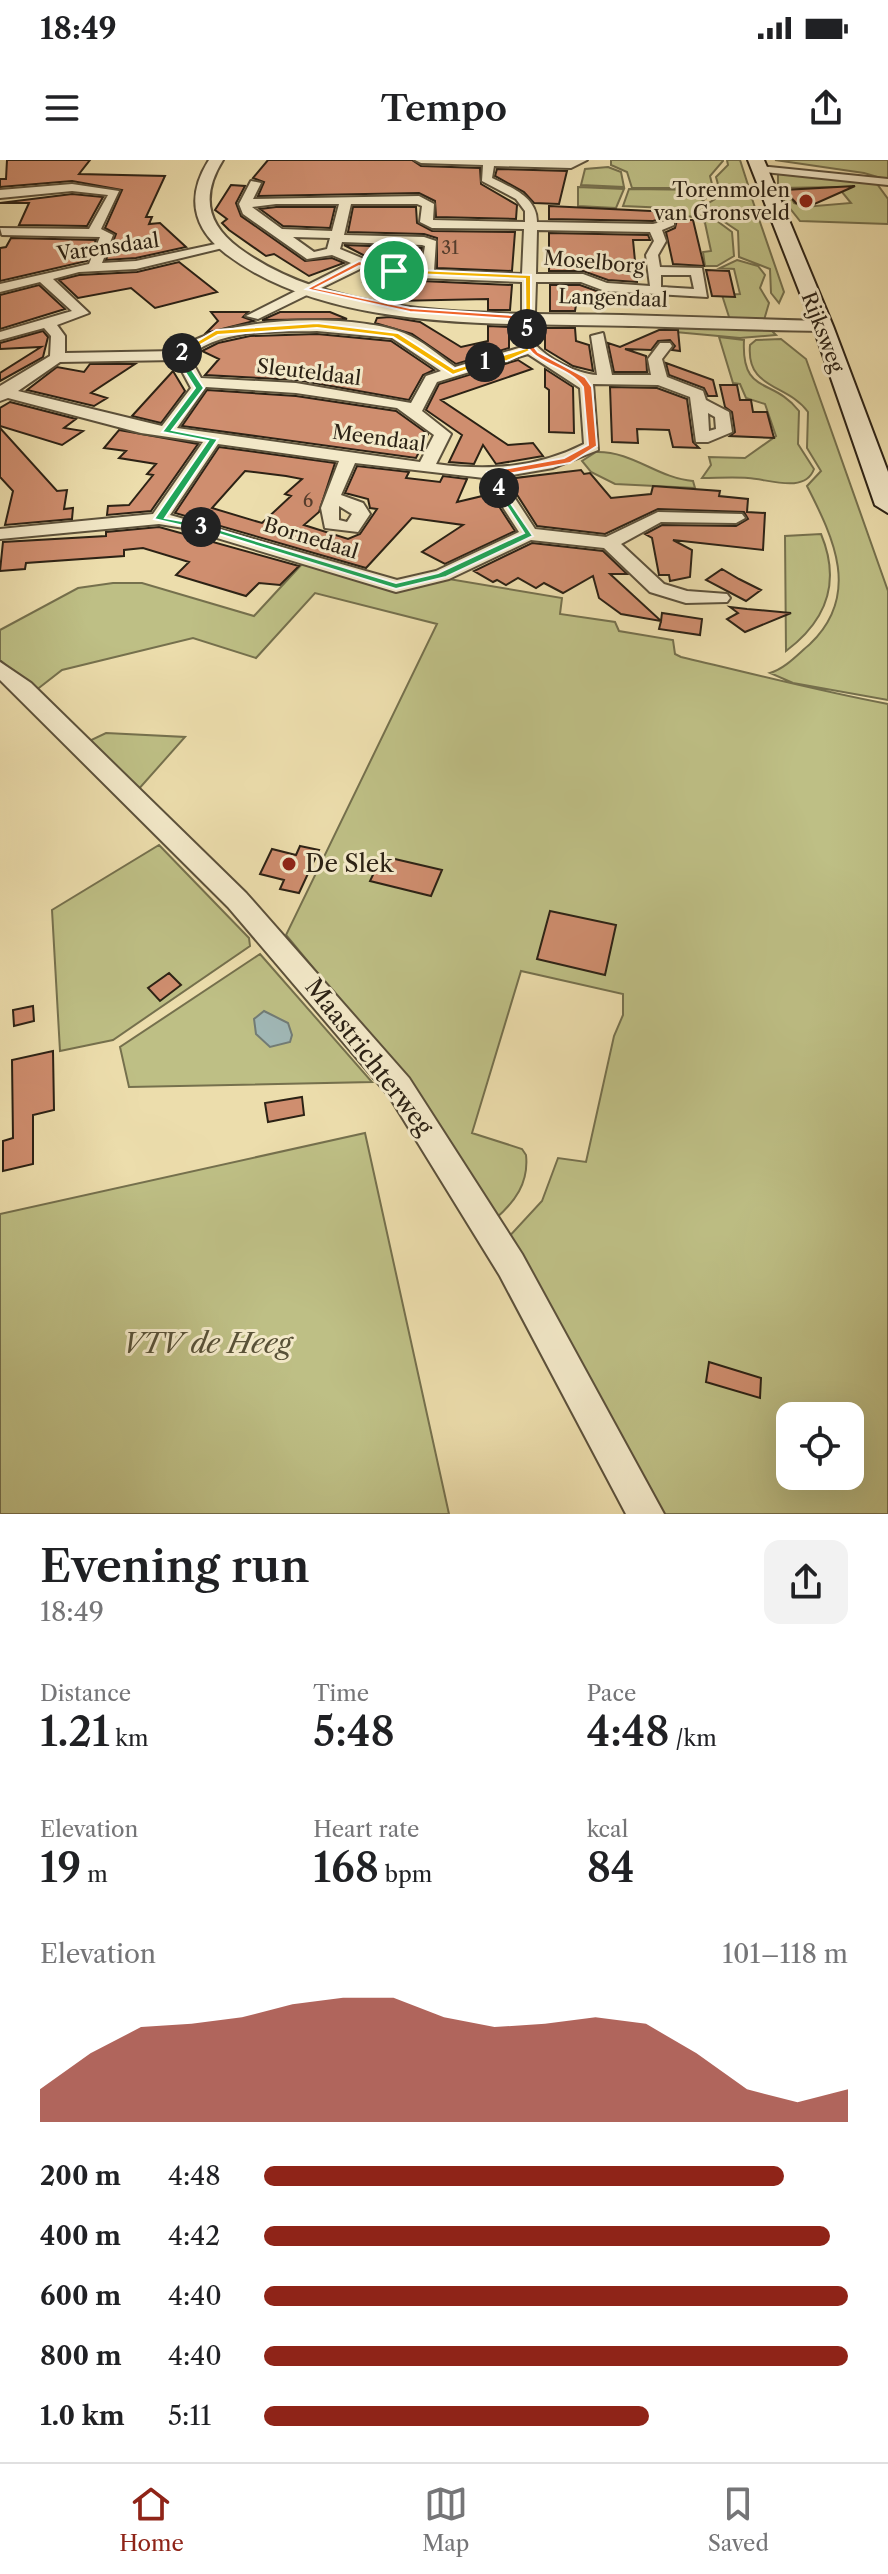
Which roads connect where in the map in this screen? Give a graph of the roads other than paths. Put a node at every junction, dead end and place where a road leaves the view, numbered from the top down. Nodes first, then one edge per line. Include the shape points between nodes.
1 (216, 160) edge
2 (581, 160) edge
3 (490, 162) edge
4 (422, 164) edge
5 (758, 165) edge
6 (116, 176) dead end
7 (888, 182) edge
8 (255, 183) dead end
9 (335, 185) dead end
10 (108, 190) junction
11 (22, 193) junction
12 (0, 194) edge
13 (346, 199) junction
14 (331, 201) junction
15 (245, 204) junction
16 (670, 222) dead end
17 (6, 224) edge
18 (531, 225) junction
19 (655, 228) junction
20 (94, 231) junction
21 (427, 231) junction
22 (278, 233) junction
23 (336, 241) junction
24 (225, 246) junction
25 (359, 264) junction
26 (94, 267) junction
27 (394, 271) junction
28 (654, 271) junction
29 (427, 273) junction
30 (528, 277) junction
31 (47, 280) junction
32 (0, 288) edge
33 (656, 288) junction
34 (309, 289) junction
35 (390, 290) dead end
36 (253, 316) dead end
37 (527, 318) junction
38 (48, 323) junction
39 (823, 326) junction
40 (0, 336) edge
41 (598, 336) dead end
42 (665, 346) dead end
43 (530, 349) junction
44 (181, 355) junction
45 (57, 358) junction
46 (453, 372) junction
47 (605, 378) junction
48 (582, 379) junction
49 (660, 380) junction
50 (198, 382) junction
51 (1, 393) edge
52 (700, 403) dead end
53 (414, 411) junction
54 (166, 432) junction
55 (213, 439) junction
56 (350, 456) junction
57 (426, 467) junction
58 (490, 474) junction
59 (332, 498) dead end
60 (888, 505) edge
61 (736, 518) dead end
62 (159, 519) junction
63 (0, 534) edge
64 (529, 534) junction
65 (609, 543) junction
66 (720, 598) dead end
67 (0, 669) edge
68 (646, 1514) edge

1 - 24 street, Langendaal via 202,183 200,211
2 - 3 street via 571,165
3 - 4 street
3 - 18 street via 486,179 526,202
5 - 7 street via 854,182
5 - 39 main road, Rijksweg
6 - 10 street
8 - 15 street
9 - 14 street
10 - 11 street
10 - 20 street via 115,193
11 - 12 street
11 - 17 street
13 - 14 street
13 - 21 street via 424,202
13 - 23 street
14 - 15 street
15 - 22 street
16 - 19 street, Moselborg
17 - 20 street
18 - 19 street, Moselborg
18 - 21 street, Moselborg
18 - 30 street
19 - 28 street, Moselborg via 660,241 652,255
20 - 26 street via 107,235
21 - 23 street, Moselborg
21 - 29 street via 432,244
22 - 23 street
22 - 23 street via 312,256
23 - 25 street, Moselborg
24 - 26 street, Varensdaal via 136,265
24 - 34 street, Langendaal via 257,269
25 - 27 street, Moselborg
25 - 34 street
26 - 31 street, Varensdaal
27 - 29 street, Moselborg
27 - 35 street
28 - 33 street, Moselborg
28 - 33 street, Moselborg via 697,271 702,294 658,293
29 - 30 street, Moselborg
30 - 33 street, Moselborg
30 - 37 street
31 - 32 street, Varensdaal
31 - 38 street via 82,313
34 - 36 street
34 - 37 street, Langendaal via 410,310
37 - 39 street, Langendaal
37 - 43 street
38 - 40 street
38 - 45 street via 58,336
39 - 60 main road, Rijksweg
41 - 47 street
42 - 49 street via 655,359
43 - 46 street
43 - 48 street
44 - 45 street
44 - 46 street via 216,333 317,326 395,335
44 - 50 street
45 - 51 street
46 - 53 street via 431,379
47 - 48 street
47 - 49 street
48 - 58 street, Meendaal via 588,387 592,446 566,461
49 - 52 street via 692,389
50 - 53 street, Sleuteldaal via 342,394 402,404
50 - 54 street via 199,390
51 - 54 street, Meendaal
53 - 57 street, Sleuteldaal via 443,434
54 - 55 street, Meendaal
55 - 56 street, Meendaal
55 - 62 street
56 - 57 street, Meendaal
56 - 59 street
57 - 58 street, Meendaal
58 - 64 street
61 - 65 street via 658,517
62 - 63 street, Bornedaal
62 - 64 street, Bornedaal via 396,586 442,575
64 - 65 street
65 - 66 street via 657,588 686,597
67 - 68 street, Maastrichterweg via 237,900 399,1087 511,1265

